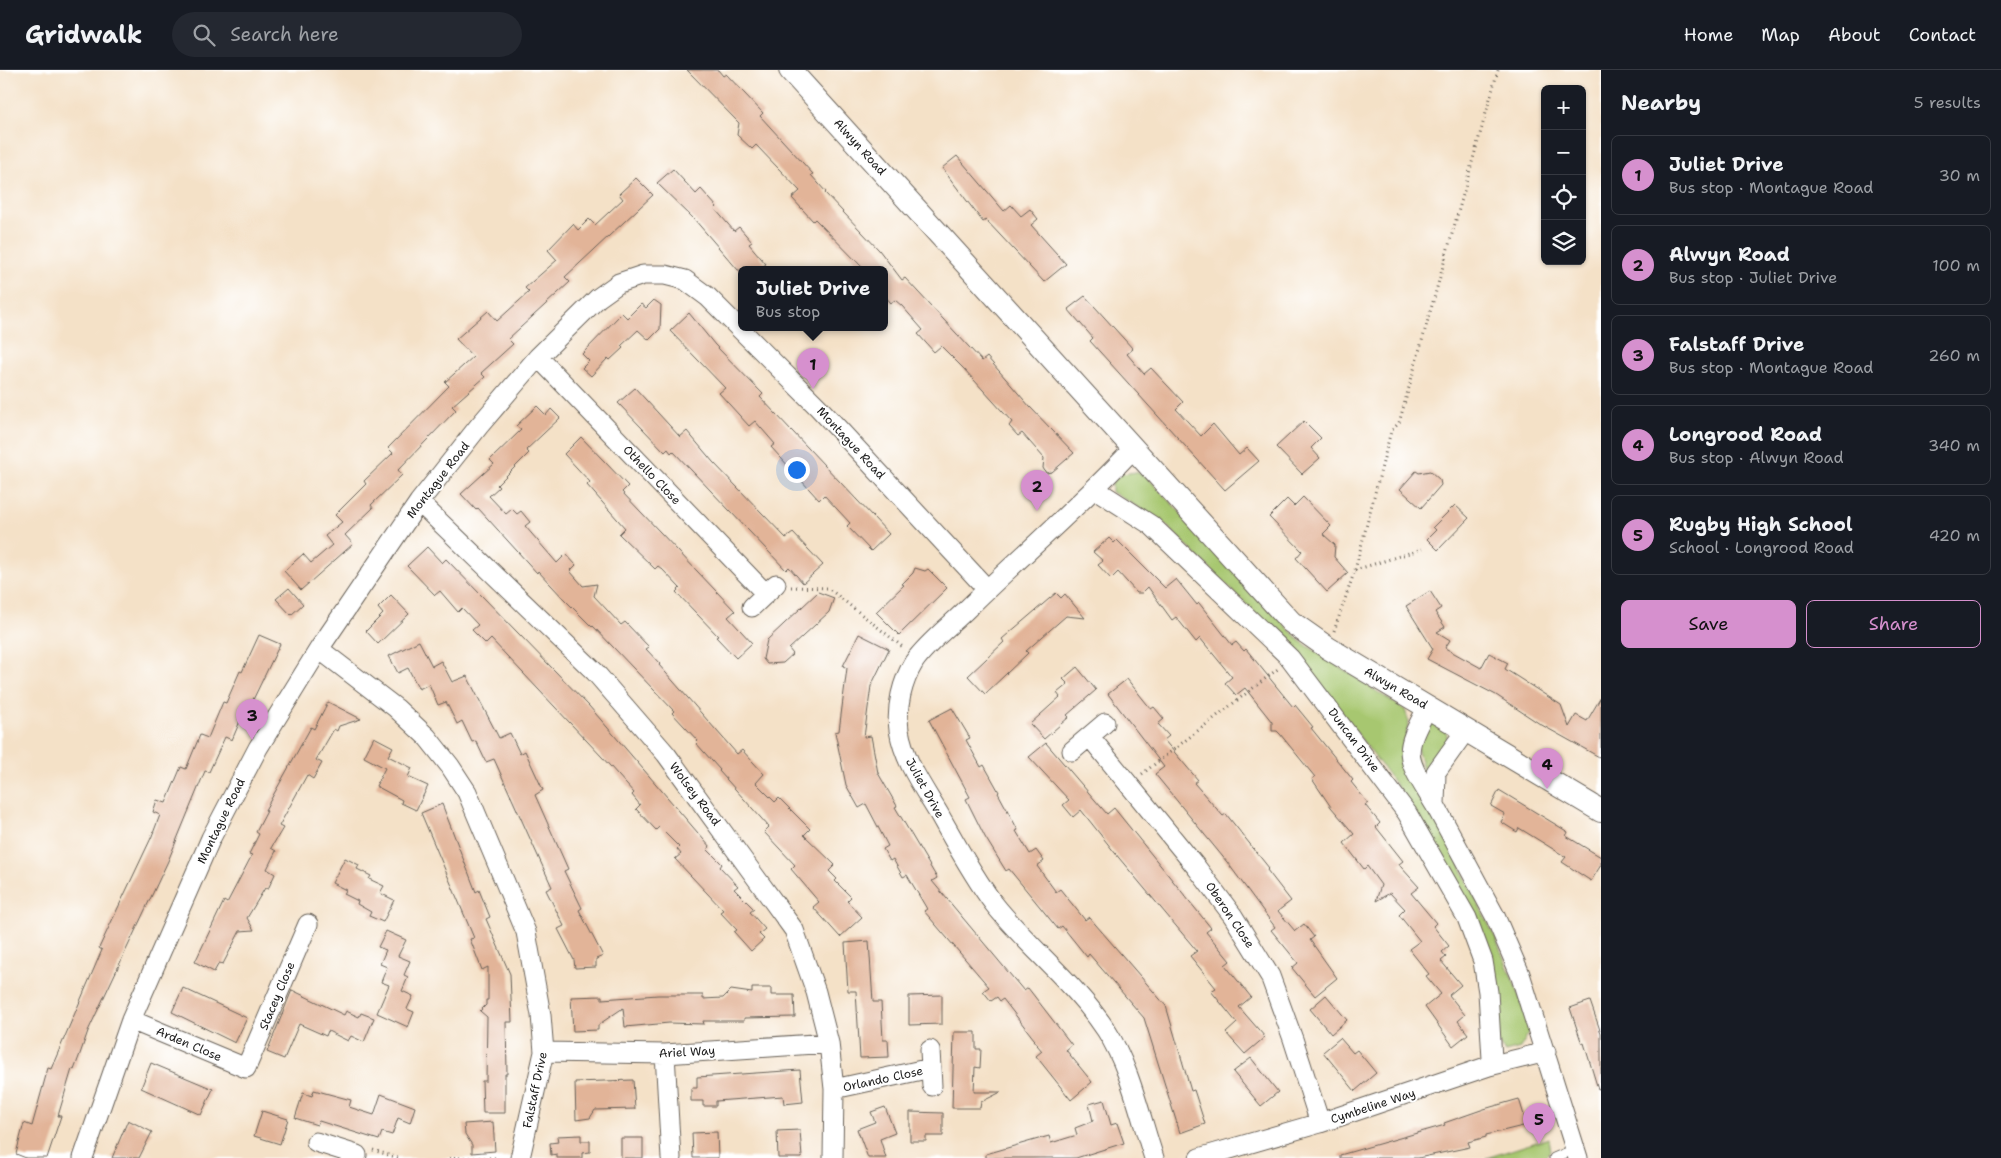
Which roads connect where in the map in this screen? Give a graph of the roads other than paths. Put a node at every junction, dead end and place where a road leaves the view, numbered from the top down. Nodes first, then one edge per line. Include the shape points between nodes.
1 (790, 70) edge
2 (738, 327) edge
3 (742, 331) edge
4 (538, 357) junction
5 (1133, 449) junction
6 (1095, 489) junction
7 (419, 502) junction
8 (987, 589) junction
9 (765, 595) road end
10 (318, 649) junction
11 (1428, 706) junction
12 (1105, 723) dead end
13 (1466, 730) junction
14 (1090, 737) junction
15 (1072, 751) dead end
16 (1435, 805) junction
17 (1601, 811) edge
18 (308, 924) dead end
19 (132, 1020) junction
20 (829, 1043) junction
21 (544, 1052) junction
22 (1546, 1052) junction
23 (665, 1054) junction
24 (1489, 1066) junction
25 (246, 1068) joint
26 (931, 1068) dead end
27 (834, 1090) junction
28 (1320, 1123) junction
29 (316, 1142) dead end
30 (337, 1154) edge
31 (1576, 1154) edge
32 (357, 1155) road end
33 (83, 1158) edge
34 (520, 1158) edge
35 (671, 1158) edge
36 (833, 1158) edge
37 (1154, 1158) edge
38 (1199, 1158) edge
39 (1554, 1158) edge

1 - 5 street, Alwyn Road
2 - 4 street, Montague Road via 686,280 665,275 643,276 619,283 598,298
3 - 8 street, Montague Road via 818,407
4 - 7 street, Montague Road
4 - 9 street, Othello Close
5 - 6 street, Juliet Drive
5 - 11 street, Alwyn Road via 1291,622 1328,648
6 - 8 street, Juliet Drive
6 - 24 street, Duncan Drive via 1151,524 1290,658 1407,813 1467,918 1483,961 1492,1058
7 - 10 street, Montague Road
7 - 20 street, Wolsey Road via 595,672 666,754 794,930 816,992
8 - 37 street, Juliet Drive via 916,660 904,681 899,729 906,756 994,903 1073,988 1108,1033 1125,1068
10 - 19 street, Montague Road via 258,748 211,838
10 - 21 street, Falstaff Drive via 396,708 427,737 466,792 526,932 542,1016
11 - 13 street, Alwyn Road
11 - 16 street via 1408,750 1413,768
12 - 14 street
13 - 16 street via 1436,772
13 - 17 street, Alwyn Road
14 - 15 street
14 - 28 street, Oberon Close via 1233,916 1270,976
16 - 22 street via 1495,916 1520,974
18 - 25 street, Stacey Close
19 - 25 street, Arden Close
19 - 33 street, Montague Road
20 - 23 street, Ariel Way
20 - 27 street, Wolsey Road
21 - 23 street, Ariel Way
21 - 34 street, Falstaff Drive
22 - 24 street, Cymbeline Way
22 - 31 street
23 - 35 street
24 - 28 street, Cymbeline Way
26 - 27 street, Orlando Close
27 - 36 street, Wolsey Road
28 - 38 street, Cymbeline Way
29 - 30 street
30 - 32 street
31 - 39 lane

